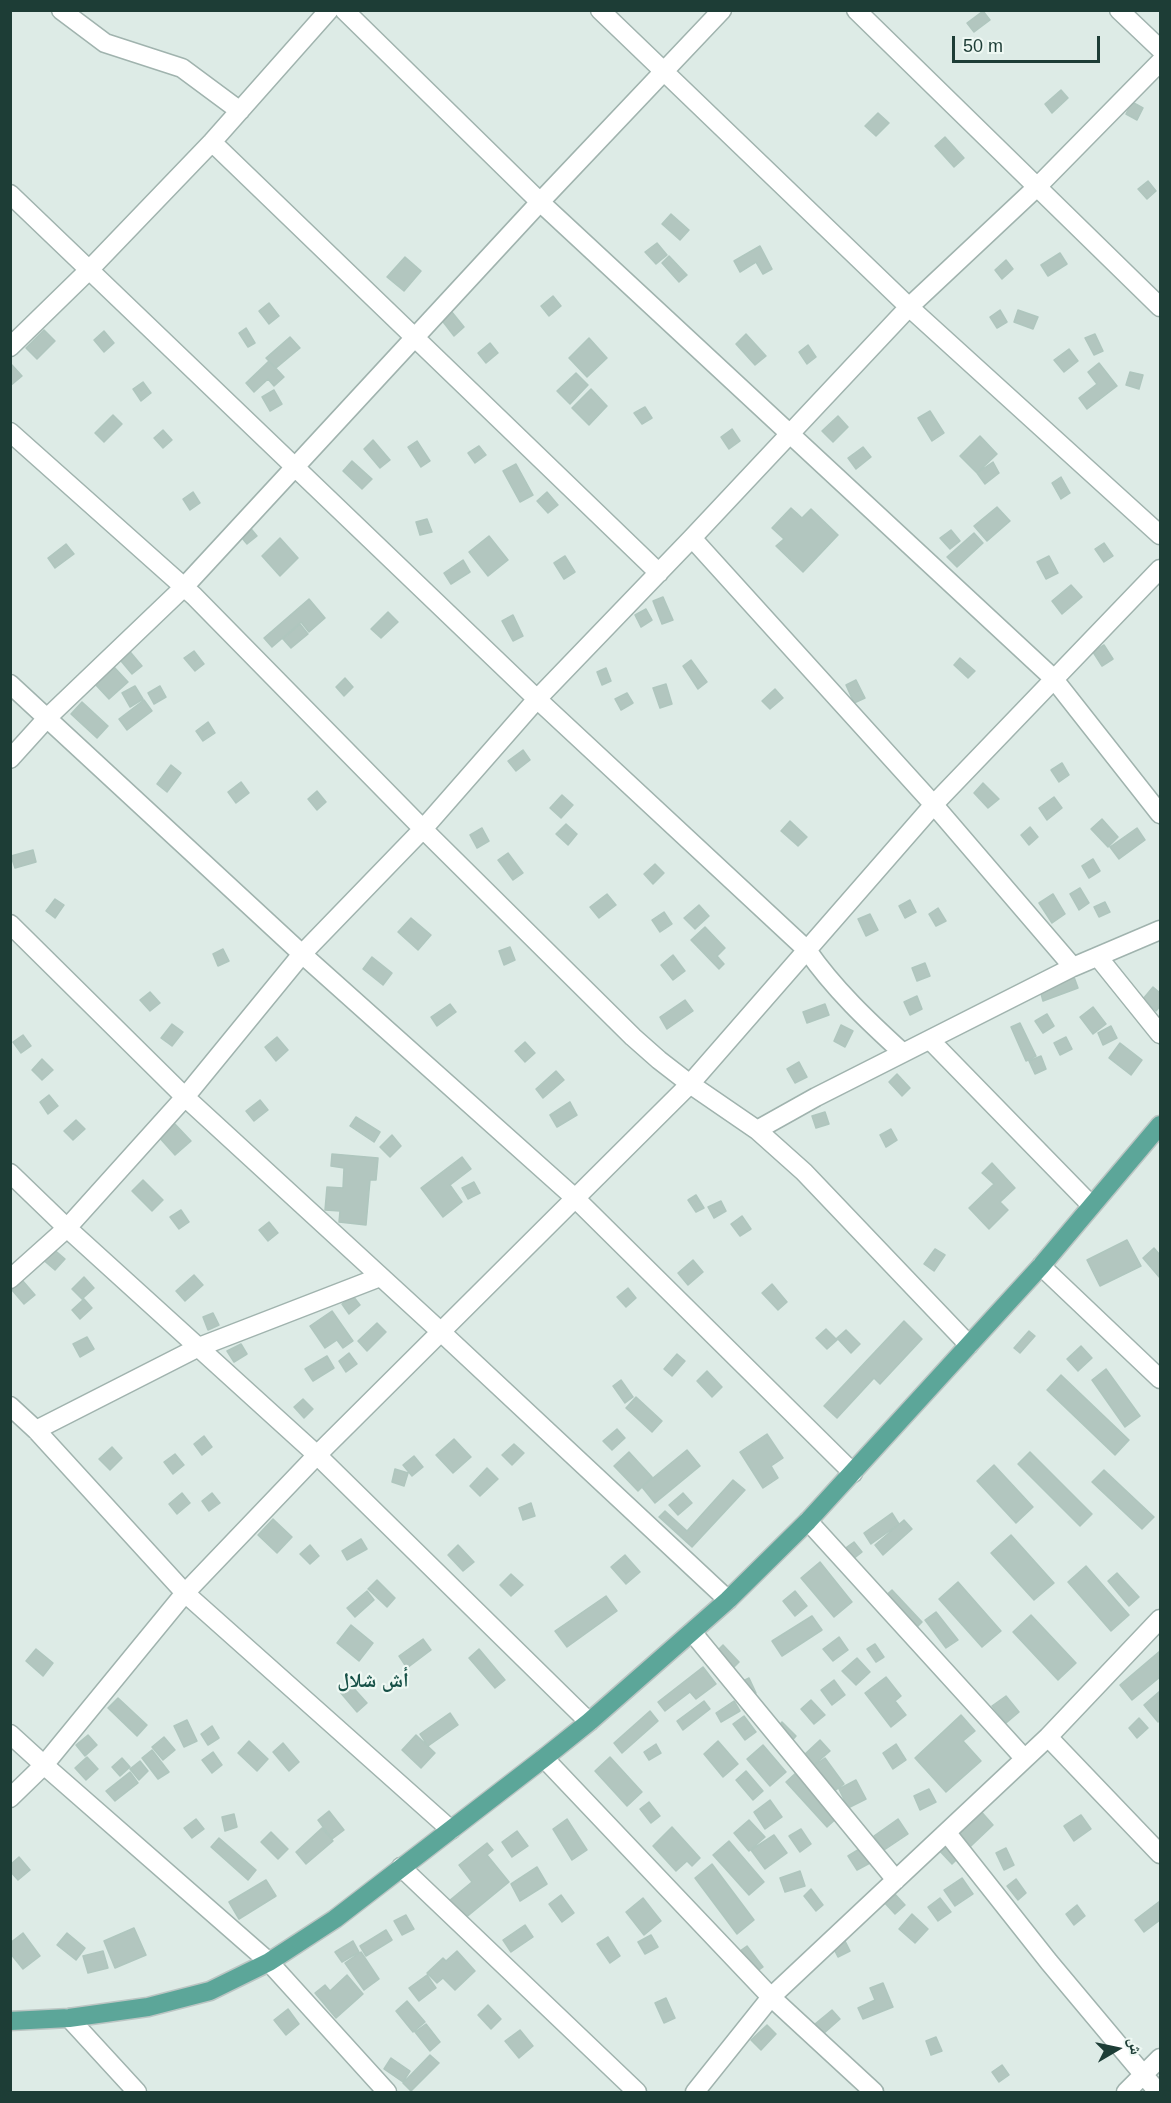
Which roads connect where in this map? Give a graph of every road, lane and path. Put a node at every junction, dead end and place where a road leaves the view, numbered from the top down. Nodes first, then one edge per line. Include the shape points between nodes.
1 (61, 10) edge
2 (329, 10) edge
3 (344, 10) edge
4 (600, 10) edge
5 (722, 10) edge
6 (856, 10) edge
7 (1119, 10) edge
8 (1161, 49) edge
9 (1161, 62) edge
10 (664, 73) junction
11 (240, 111) junction
12 (212, 142) junction
13 (1037, 187) junction
14 (10, 194) edge
15 (540, 202) junction
16 (89, 270) junction
17 (909, 307) junction
18 (1161, 307) edge
19 (415, 338) junction
20 (10, 347) edge
21 (10, 432) edge
22 (790, 433) junction
23 (295, 467) junction
24 (1161, 535) edge
25 (692, 538) junction
26 (1161, 569) edge
27 (659, 573) junction
28 (184, 587) junction
29 (1053, 678) junction
30 (10, 684) edge
31 (537, 699) junction
32 (48, 717) junction
33 (10, 759) edge
34 (934, 805) junction
35 (1161, 814) edge
36 (423, 829) junction
37 (10, 924) edge
38 (1161, 930) edge
39 (807, 950) junction
40 (302, 954) junction
41 (1098, 957) junction
42 (1073, 967) junction
43 (1161, 1034) edge
44 (930, 1040) junction
45 (903, 1053) junction
46 (690, 1084) junction
47 (185, 1096) junction
48 (1161, 1125) edge
49 (757, 1130) junction
50 (10, 1173) edge
51 (575, 1198) junction
52 (1091, 1205) junction
53 (67, 1228) junction
54 (1041, 1266) junction
55 (380, 1277) junction
56 (10, 1279) edge
57 (440, 1331) junction
58 (969, 1345) junction
59 (199, 1347) junction
60 (1161, 1379) edge
61 (10, 1406) edge
62 (36, 1430) junction
63 (316, 1455) junction
64 (854, 1473) junction
65 (808, 1521) junction
66 (185, 1593) junction
67 (728, 1600) junction
68 (1161, 1619) edge
69 (692, 1632) junction
70 (589, 1722) junction
71 (10, 1734) edge
72 (1048, 1737) junction
73 (544, 1758) junction
74 (1024, 1758) junction
75 (44, 1765) junction
76 (10, 1798) edge
77 (451, 1830) junction
78 (947, 1833) junction
79 (1161, 1854) edge
80 (401, 1867) junction
81 (896, 1880) junction
82 (270, 1962) junction
83 (771, 1997) junction
84 (69, 2018) junction
85 (10, 2021) edge
86 (1161, 2058) edge
87 (1144, 2076) junction
88 (137, 2092) edge
89 (387, 2092) edge
90 (636, 2092) edge
91 (695, 2092) edge
92 (874, 2092) edge
93 (1126, 2092) edge
94 (1158, 2092) edge

1 - 11 street via 105,43 182,68
2 - 11 street
3 - 15 street
4 - 10 street
5 - 10 street
6 - 13 street
7 - 8 street
9 - 13 street
10 - 15 street
10 - 17 street
11 - 12 street
12 - 16 street
12 - 19 street
13 - 17 street
13 - 18 street
14 - 16 street
15 - 19 street
15 - 22 street
16 - 20 street
16 - 23 street
17 - 22 street
17 - 24 street
19 - 23 street
19 - 27 street
21 - 28 street
22 - 25 street
22 - 29 street
23 - 28 street
23 - 31 street
25 - 27 street
25 - 34 street
26 - 29 street
27 - 31 street
28 - 32 street
28 - 36 street
29 - 34 street
29 - 35 street
30 - 32 street
31 - 36 street
31 - 39 street
32 - 33 street
32 - 40 street
34 - 39 street
34 - 42 street
36 - 40 street
36 - 46 street via 633,1037
37 - 47 street
38 - 41 street
39 - 45 street via 844,997
39 - 46 street
40 - 47 street
40 - 51 street
41 - 42 street
41 - 43 street
42 - 44 street
44 - 45 street
44 - 52 street
45 - 49 street
46 - 49 street
46 - 51 street
47 - 53 street
47 - 55 street
48 - 52 main road
49 - 58 street via 804,1172
50 - 53 street
51 - 57 street
51 - 64 street
52 - 54 main road
53 - 56 street
53 - 59 street
54 - 58 main road
54 - 60 street
55 - 57 street
55 - 59 street
57 - 63 street
57 - 67 street
58 - 64 main road
59 - 62 street
59 - 63 street
61 - 62 street
62 - 66 street
63 - 66 street
63 - 70 street
64 - 65 main road
65 - 67 main road
65 - 74 street
66 - 75 street
66 - 77 street
67 - 69 main road
68 - 72 street
69 - 70 main road
69 - 81 street
70 - 73 main road
71 - 75 street
72 - 74 street
72 - 79 street
73 - 77 main road
73 - 83 street
74 - 78 street
75 - 76 street
75 - 82 street
77 - 80 main road
78 - 81 street
78 - 87 street
80 - 82 main road via 335,1919
80 - 90 street
81 - 83 street
82 - 84 main road via 210,1991 148,2007
82 - 89 street
83 - 91 street
83 - 92 street
84 - 85 main road
84 - 88 street
86 - 87 street
87 - 93 street
87 - 94 street

